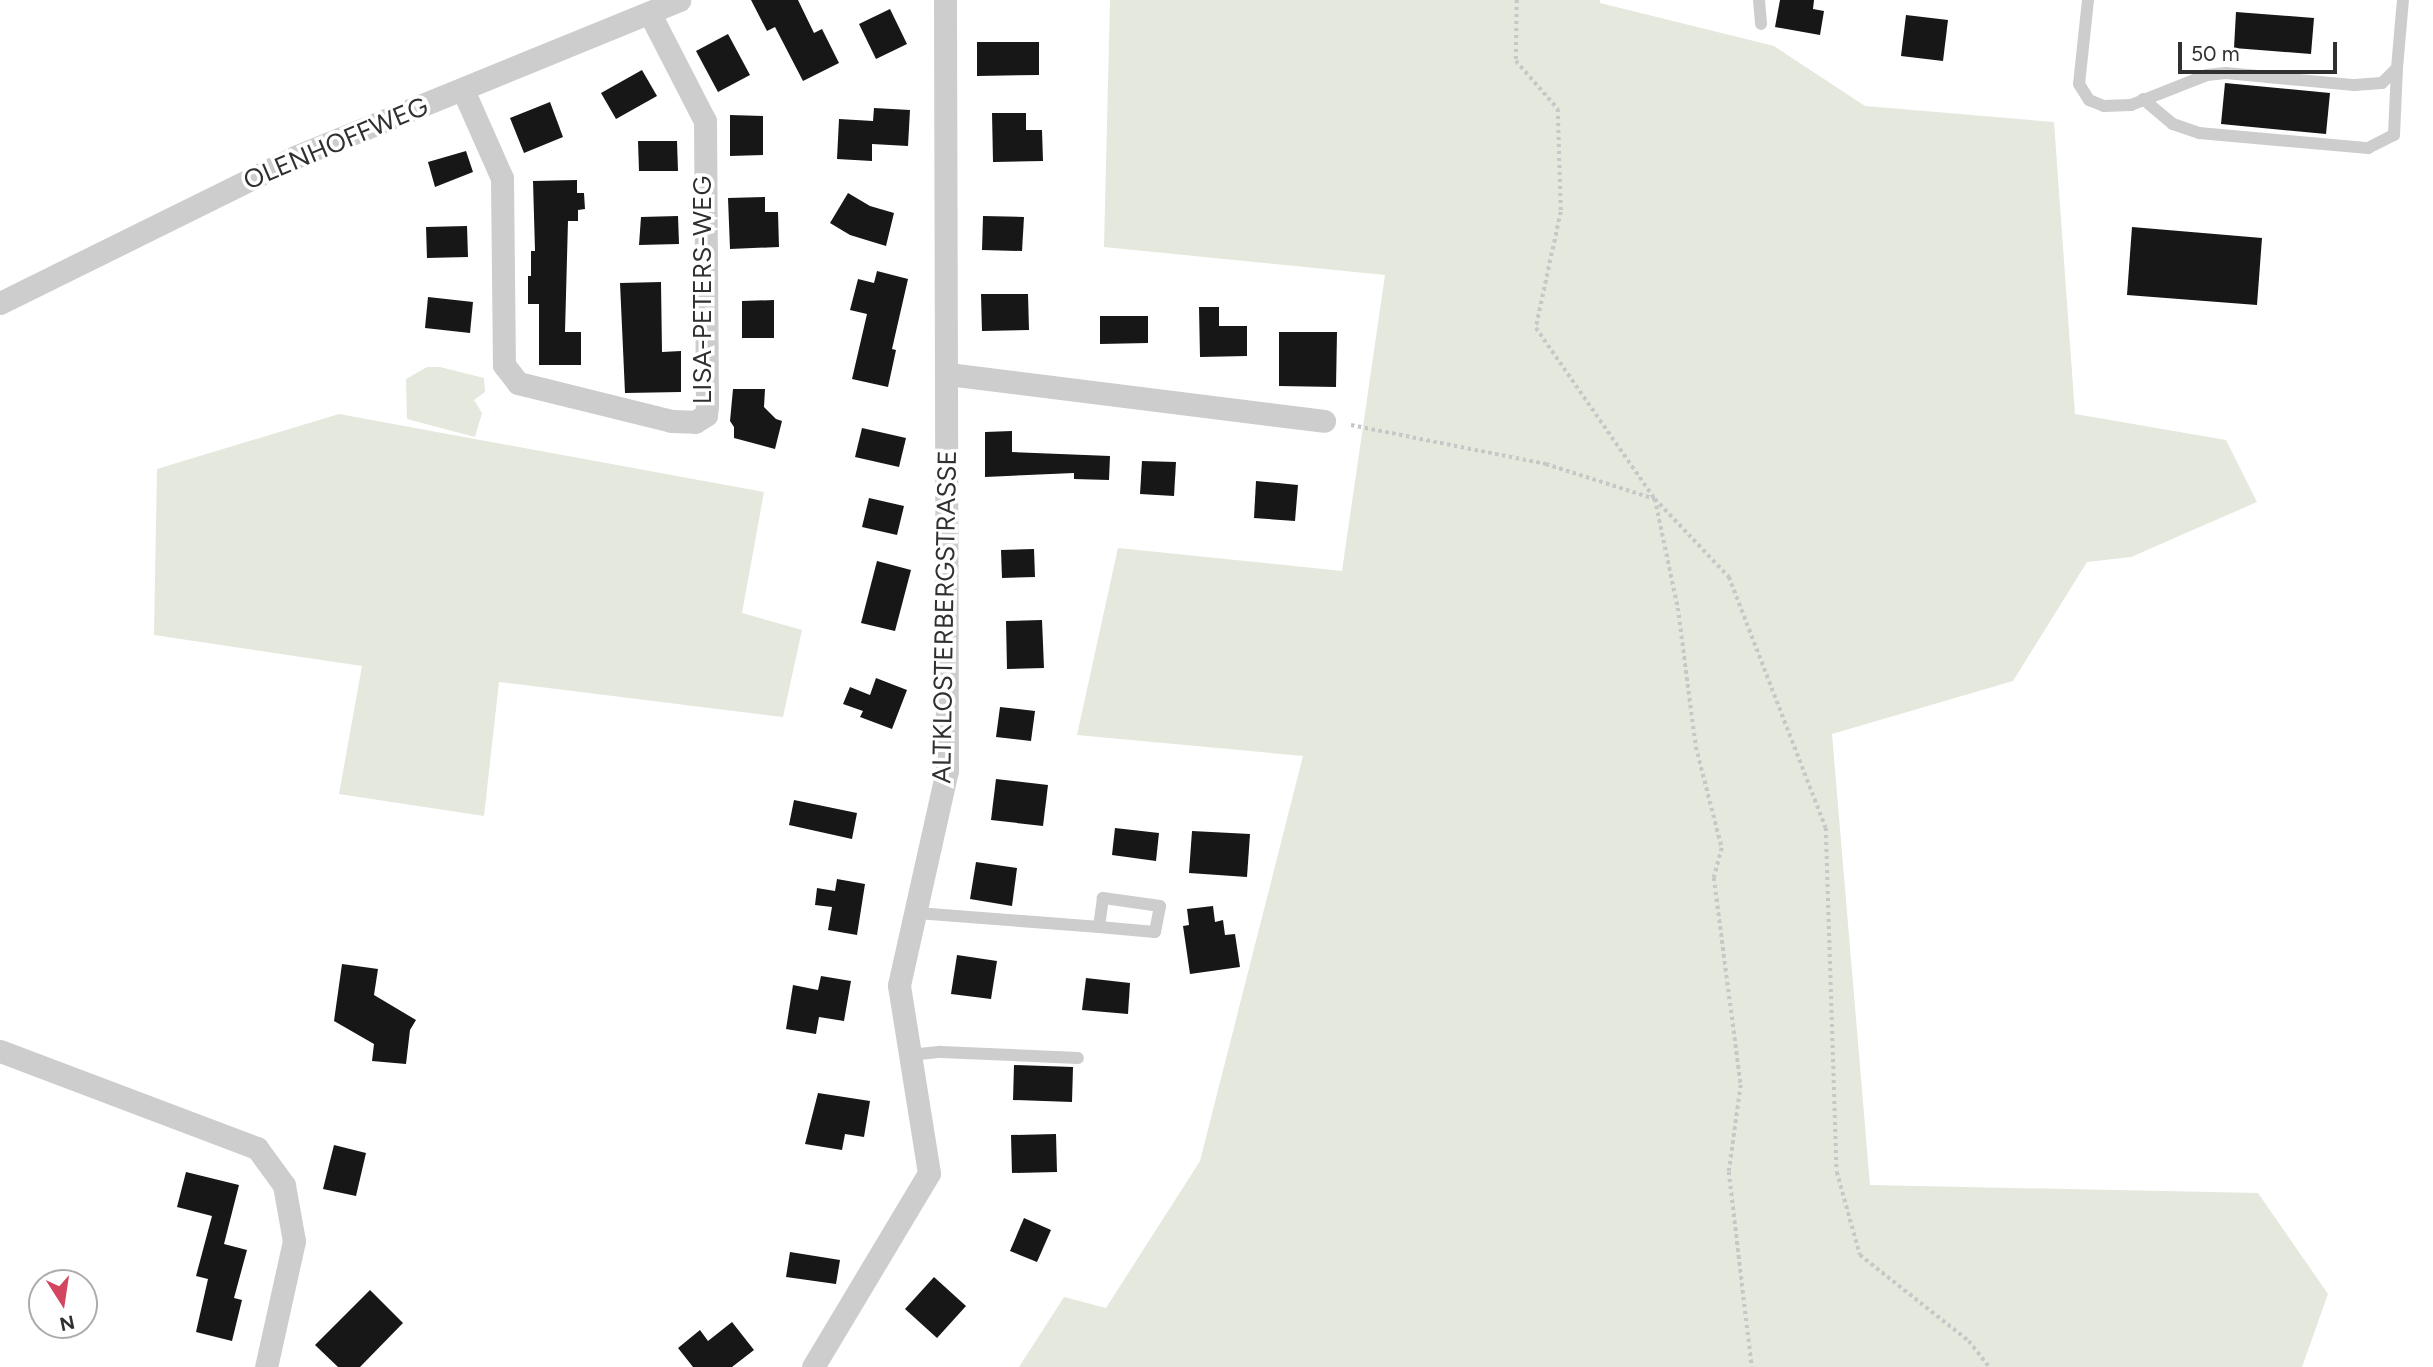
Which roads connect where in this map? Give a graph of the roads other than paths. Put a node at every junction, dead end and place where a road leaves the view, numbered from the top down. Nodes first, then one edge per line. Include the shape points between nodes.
1 (679, 0) edge
2 (945, 0) edge
3 (1759, 0) edge
4 (2088, 0) edge
5 (2403, 0) edge
6 (650, 14) junction
7 (1761, 24) dead end
8 (2397, 68) junction
9 (463, 90) junction
10 (2143, 99) junction
11 (0, 303) edge
12 (948, 374) junction
13 (1324, 421) dead end
14 (917, 913) junction
15 (1099, 927) junction
16 (0, 1051) edge
17 (910, 1055) junction
18 (1078, 1058) dead end
19 (266, 1367) edge
20 (813, 1367) edge

1 - 6 street, OLENHOFFWEG
2 - 12 street, ALTKLOSTERBERGSTRASSE
3 - 7 lane
4 - 10 lane via 2079,84 2089,100 2104,106 2131,105
5 - 8 lane
6 - 9 street, OLENHOFFWEG
6 - 9 street, LISA-PETERS-WEG via 705,121 706,415 695,422 671,421 517,383 504,365 502,178
8 - 10 lane via 2382,83 2354,85 2207,75
8 - 10 lane via 2394,135 2368,148 2199,133 2173,124
9 - 11 street, OLENHOFFWEG via 296,157
12 - 13 street
12 - 14 street, ALTKLOSTERBERGSTRASSE via 947,771
14 - 15 lane
14 - 17 street, ALTKLOSTERBERGSTRASSE via 899,985
15 - 15 lane via 1155,932 1160,906 1103,898
16 - 19 street via 257,1148 284,1185 294,1241
17 - 18 lane via 941,1052
17 - 20 street, ALTKLOSTERBERGSTRASSE via 929,1173

